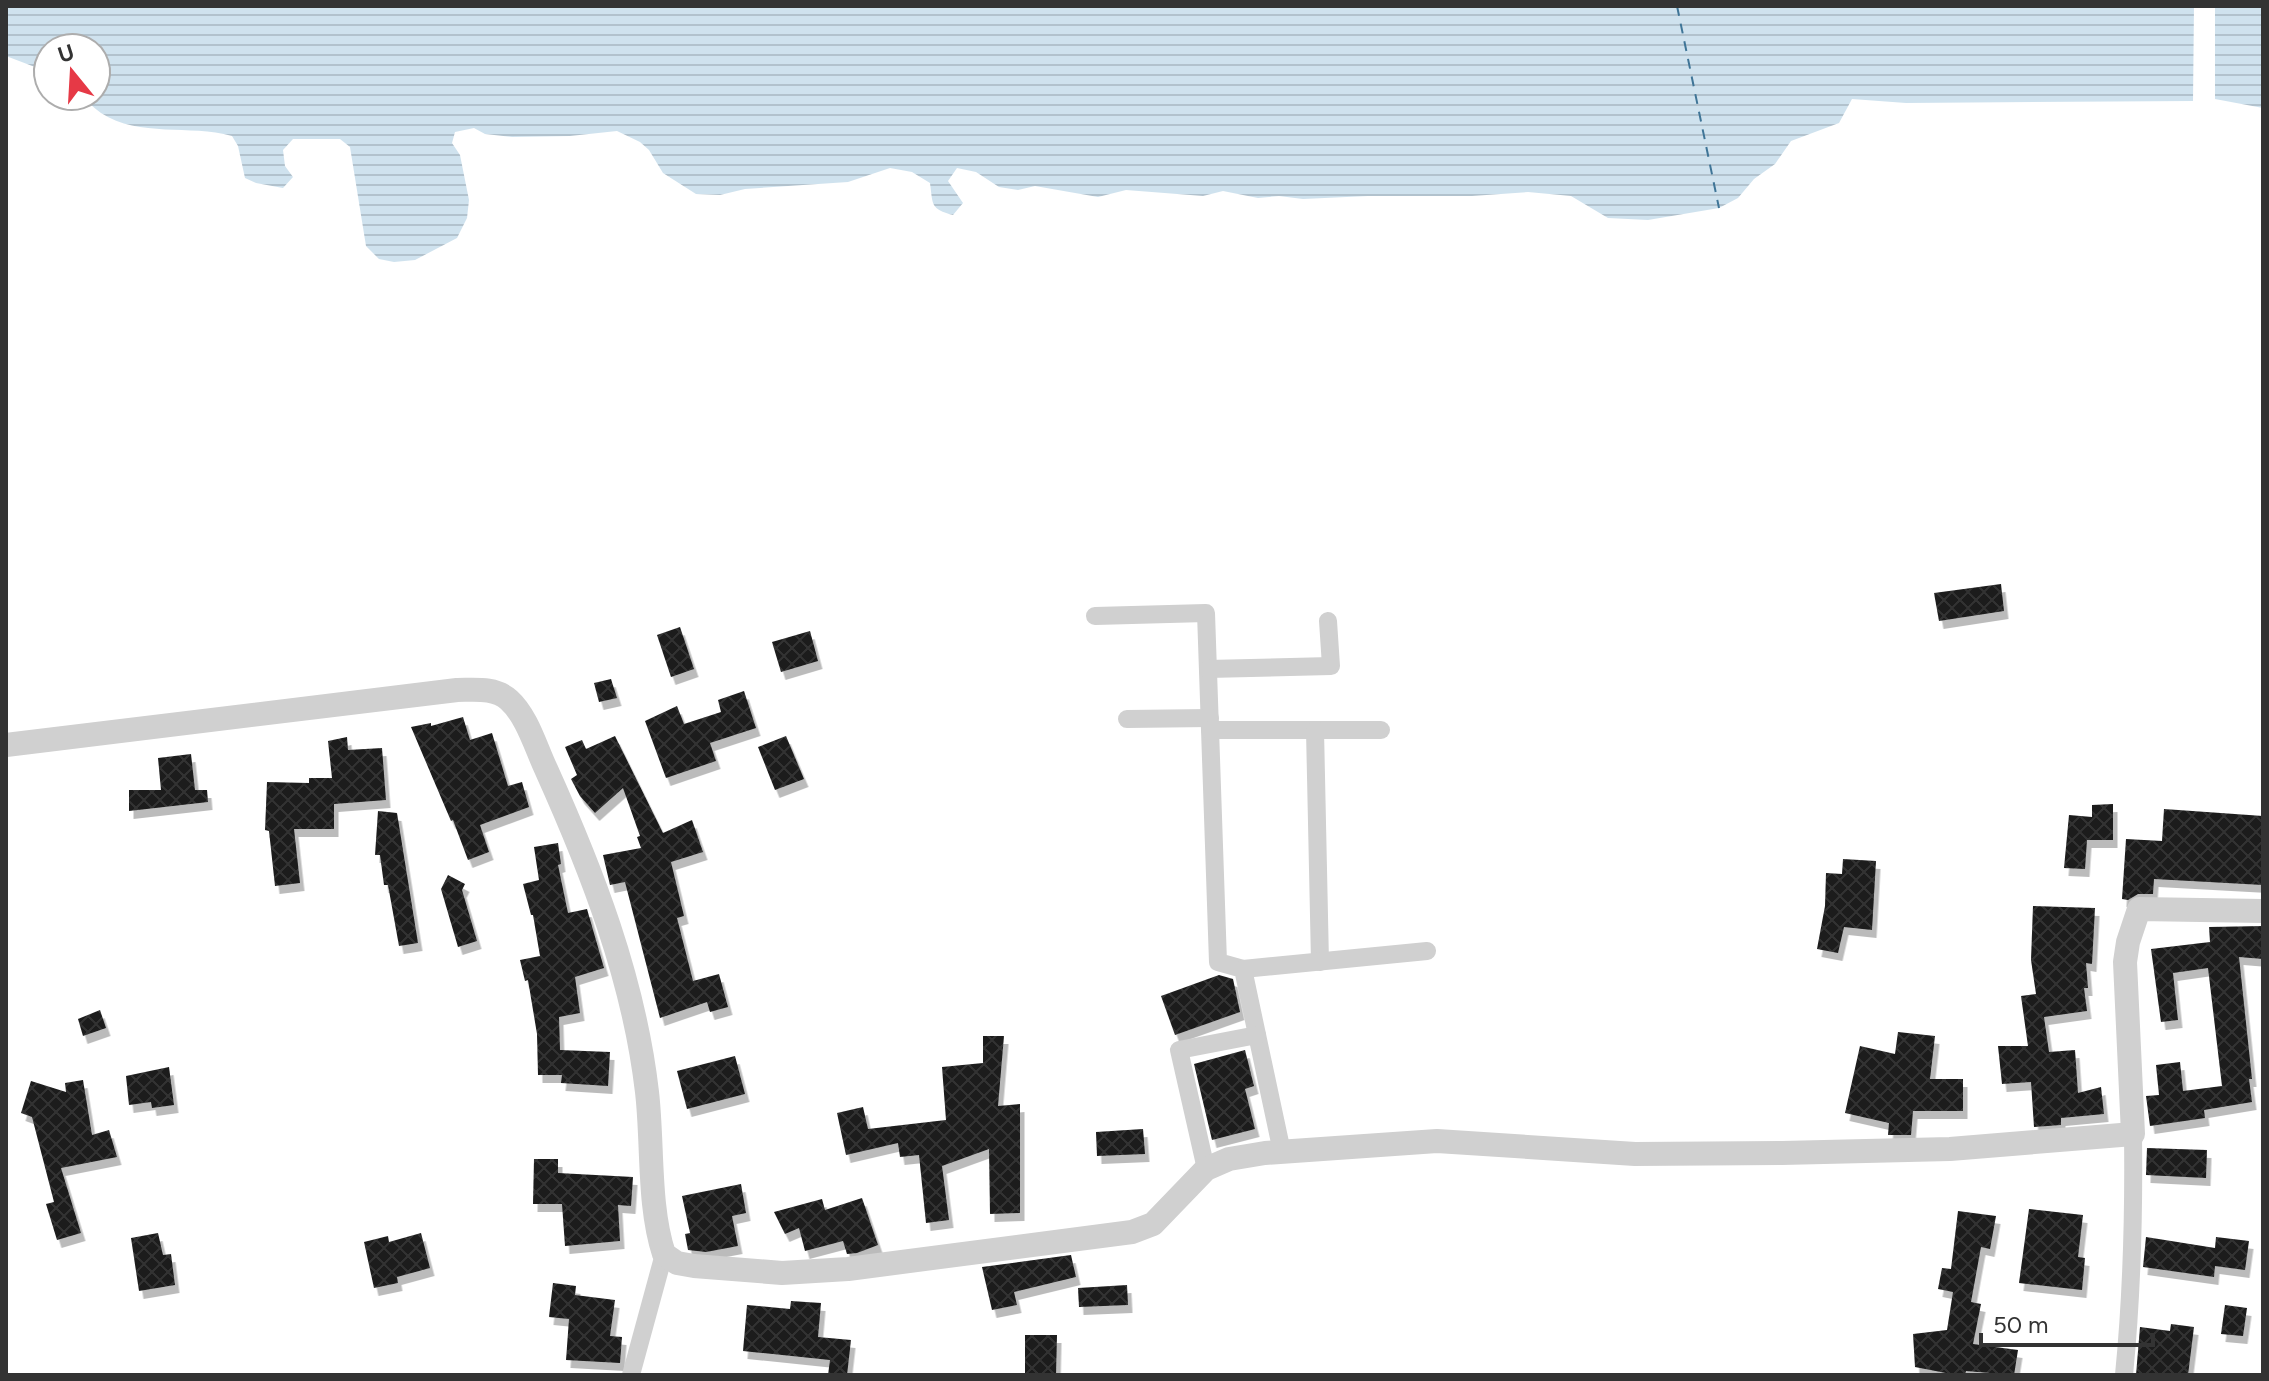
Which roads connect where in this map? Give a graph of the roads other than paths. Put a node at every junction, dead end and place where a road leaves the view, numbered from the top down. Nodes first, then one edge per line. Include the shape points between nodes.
1 (1095, 616) dead end
2 (1328, 621) dead end
3 (1208, 669) junction
4 (1127, 719) dead end
5 (1210, 724) junction
6 (1315, 730) junction
7 (1381, 730) dead end
8 (6, 745) edge
9 (2263, 911) edge
10 (1427, 951) dead end
11 (1320, 962) junction
12 (1243, 969) junction
13 (1257, 1035) junction
14 (2133, 1134) junction
15 (1282, 1152) junction
16 (1206, 1169) junction
17 (664, 1254) junction
18 (631, 1375) edge
19 (2124, 1375) edge

1 - 3 street via 1206,613
2 - 3 street via 1331,666
3 - 5 street
4 - 5 street
5 - 6 street
5 - 12 street via 1218,962
6 - 7 street
6 - 11 street
8 - 17 street via 457,690 502,694 519,712 565,813 620,964 642,1061 656,1220
9 - 14 street via 2139,909 2125,962
10 - 11 street
11 - 12 street
12 - 13 street
13 - 15 street
13 - 16 street via 1179,1050
14 - 15 street via 1950,1149 1782,1153 1635,1154 1437,1141
14 - 19 street via 2135,1222
15 - 16 street via 1229,1159
16 - 17 street via 1153,1224 1132,1232 782,1273 694,1266
17 - 18 street

